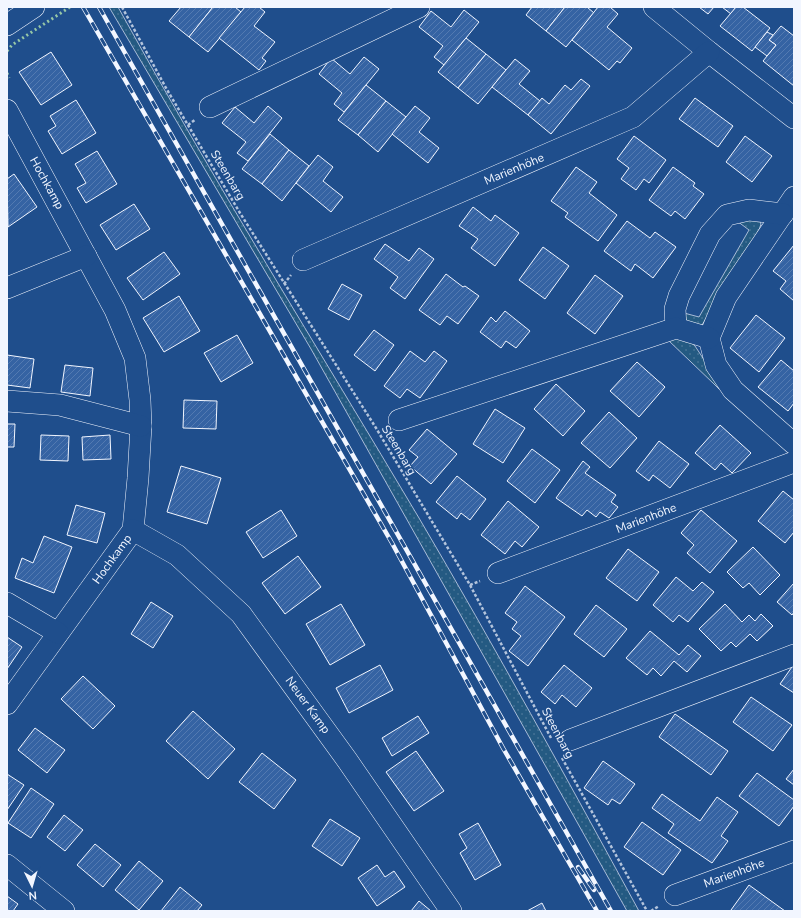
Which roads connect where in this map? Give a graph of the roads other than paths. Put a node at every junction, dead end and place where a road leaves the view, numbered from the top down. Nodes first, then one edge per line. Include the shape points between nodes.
1 (34, 7) edge
2 (419, 7) edge
3 (654, 7) edge
4 (7, 25) edge
5 (708, 52) junction
6 (210, 106) dead end
7 (7, 110) edge
8 (794, 118) edge
9 (794, 197) edge
10 (782, 214) junction
11 (86, 256) junction
12 (303, 260) dead end
13 (7, 288) edge
14 (676, 328) junction
15 (709, 338) junction
16 (7, 401) edge
17 (399, 420) dead end
18 (141, 426) junction
19 (794, 444) edge
20 (794, 462) edge
21 (133, 530) junction
22 (498, 574) dead end
23 (7, 603) edge
24 (58, 634) junction
25 (794, 655) edge
26 (7, 704) edge
27 (560, 744) road end
28 (794, 851) edge
29 (7, 865) edge
30 (675, 895) dead end
31 (64, 911) edge
32 (451, 911) edge

1 - 4 street
2 - 6 street
3 - 5 street
5 - 8 street
5 - 12 street, Marienhöhe via 633,118
7 - 11 street, Hochkamp
9 - 10 street
10 - 14 street via 749,210 727,215 710,234 679,296 675,309
10 - 15 street via 726,296
11 - 13 street
11 - 18 street, Hochkamp via 115,310 135,358
14 - 15 street
14 - 17 street
15 - 19 street via 716,365 733,390
16 - 18 street via 60,405
18 - 21 street, Hochkamp
20 - 22 street, Marienhöhe
21 - 24 street, Hochkamp
21 - 32 street, Neuer Kamp via 177,555 242,614 348,760
23 - 24 street
24 - 26 street, Hochkamp
25 - 27 street
28 - 30 street, Marienhöhe
29 - 31 street

